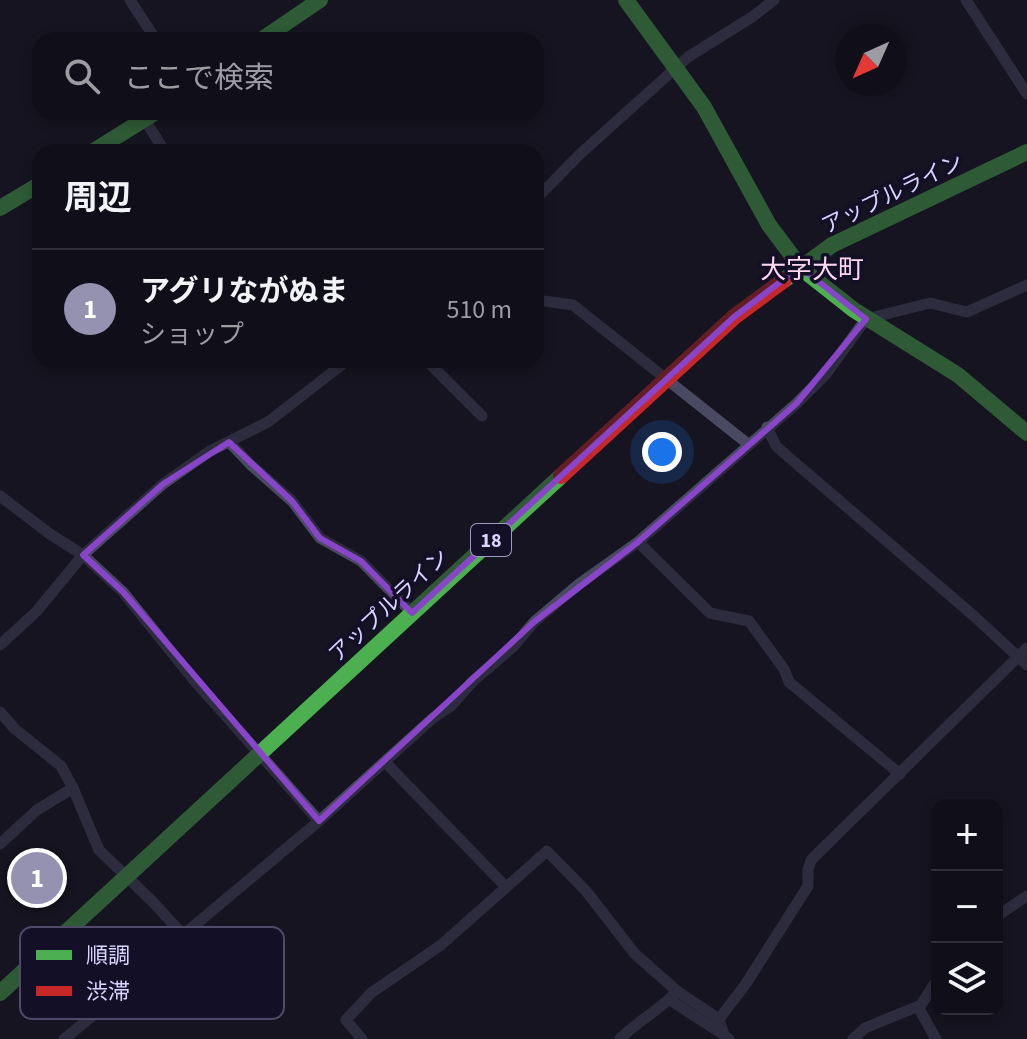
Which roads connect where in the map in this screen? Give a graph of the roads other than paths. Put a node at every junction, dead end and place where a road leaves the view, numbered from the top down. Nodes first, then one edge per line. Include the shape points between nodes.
1 (130, 0) edge
2 (320, 0) edge
3 (626, 0) edge
4 (774, 0) edge
5 (966, 0) edge
6 (151, 32) edge
7 (273, 32) edge
8 (677, 67) junction
9 (1027, 94) edge
10 (144, 120) edge
11 (153, 120) edge
12 (105, 144) edge
13 (162, 144) edge
14 (1027, 152) edge
15 (32, 189) edge
16 (544, 191) edge
17 (0, 208) edge
18 (800, 267) junction
19 (1027, 285) edge
20 (544, 301) edge
21 (866, 319) junction
22 (338, 368) edge
23 (434, 368) edge
24 (667, 378) junction
25 (482, 416) dead end
26 (767, 427) junction
27 (1027, 433) edge
28 (229, 442) junction
29 (748, 444) junction
30 (0, 496) edge
31 (638, 542) junction
32 (83, 555) junction
33 (412, 613) junction
34 (0, 645) edge
35 (1024, 656) edge
36 (0, 712) edge
37 (257, 754) junction
38 (385, 762) junction
39 (900, 774) junction
40 (73, 788) junction
41 (319, 821) junction
42 (0, 844) edge
43 (127, 875) junction
44 (505, 886) junction
45 (1027, 896) edge
46 (1003, 912) edge
47 (71, 927) edge
48 (176, 927) edge
49 (193, 927) edge
50 (20, 975) edge
51 (931, 989) edge
52 (0, 993) edge
53 (673, 996) junction
54 (918, 1007) junction
55 (89, 1019) edge
56 (719, 1019) junction
57 (726, 1037) edge
58 (64, 1039) edge
59 (362, 1039) edge
60 (620, 1039) edge
61 (853, 1039) edge
62 (936, 1039) edge

1 - 6 street
2 - 7 main road
3 - 8 main road
4 - 8 street
5 - 9 street
8 - 16 street
8 - 18 main road via 723,137 763,217
10 - 12 main road
11 - 13 street
14 - 18 main road, アップルライン / 18 via 832,245
15 - 17 main road
18 - 21 main road
18 - 24 main road, アップルライン / 18
19 - 21 street via 967,312 930,303
20 - 24 street via 573,305
21 - 26 street via 826,374
21 - 27 main road via 947,367 1006,410
22 - 28 street via 268,422
23 - 25 street
24 - 29 street
24 - 33 main road, アップルライン / 18
26 - 29 street
26 - 35 street via 776,446
28 - 32 street via 163,484
28 - 33 street via 292,501 320,538 361,561
29 - 31 street
30 - 32 street
31 - 38 street via 534,622 451,706
31 - 39 street via 710,613 749,621 789,682
32 - 34 street via 36,612
32 - 37 street via 123,592
33 - 37 main road, アップルライン / 18
35 - 39 street
36 - 40 street via 61,766
37 - 41 street
37 - 43 main road, アップルライン / 18
38 - 41 street
38 - 44 street
39 - 56 street via 811,860 808,886
40 - 42 street via 37,810
40 - 43 street via 99,850
41 - 49 street
43 - 47 main road, アップルライン / 18
43 - 48 street
44 - 53 street via 547,851
44 - 59 street via 441,945 371,993 346,1020
45 - 46 street
50 - 52 main road, アップルライン / 18
51 - 54 street
53 - 56 street
53 - 57 street
53 - 60 street
54 - 61 street via 865,1028
54 - 62 street
55 - 58 street
56 - 57 street

